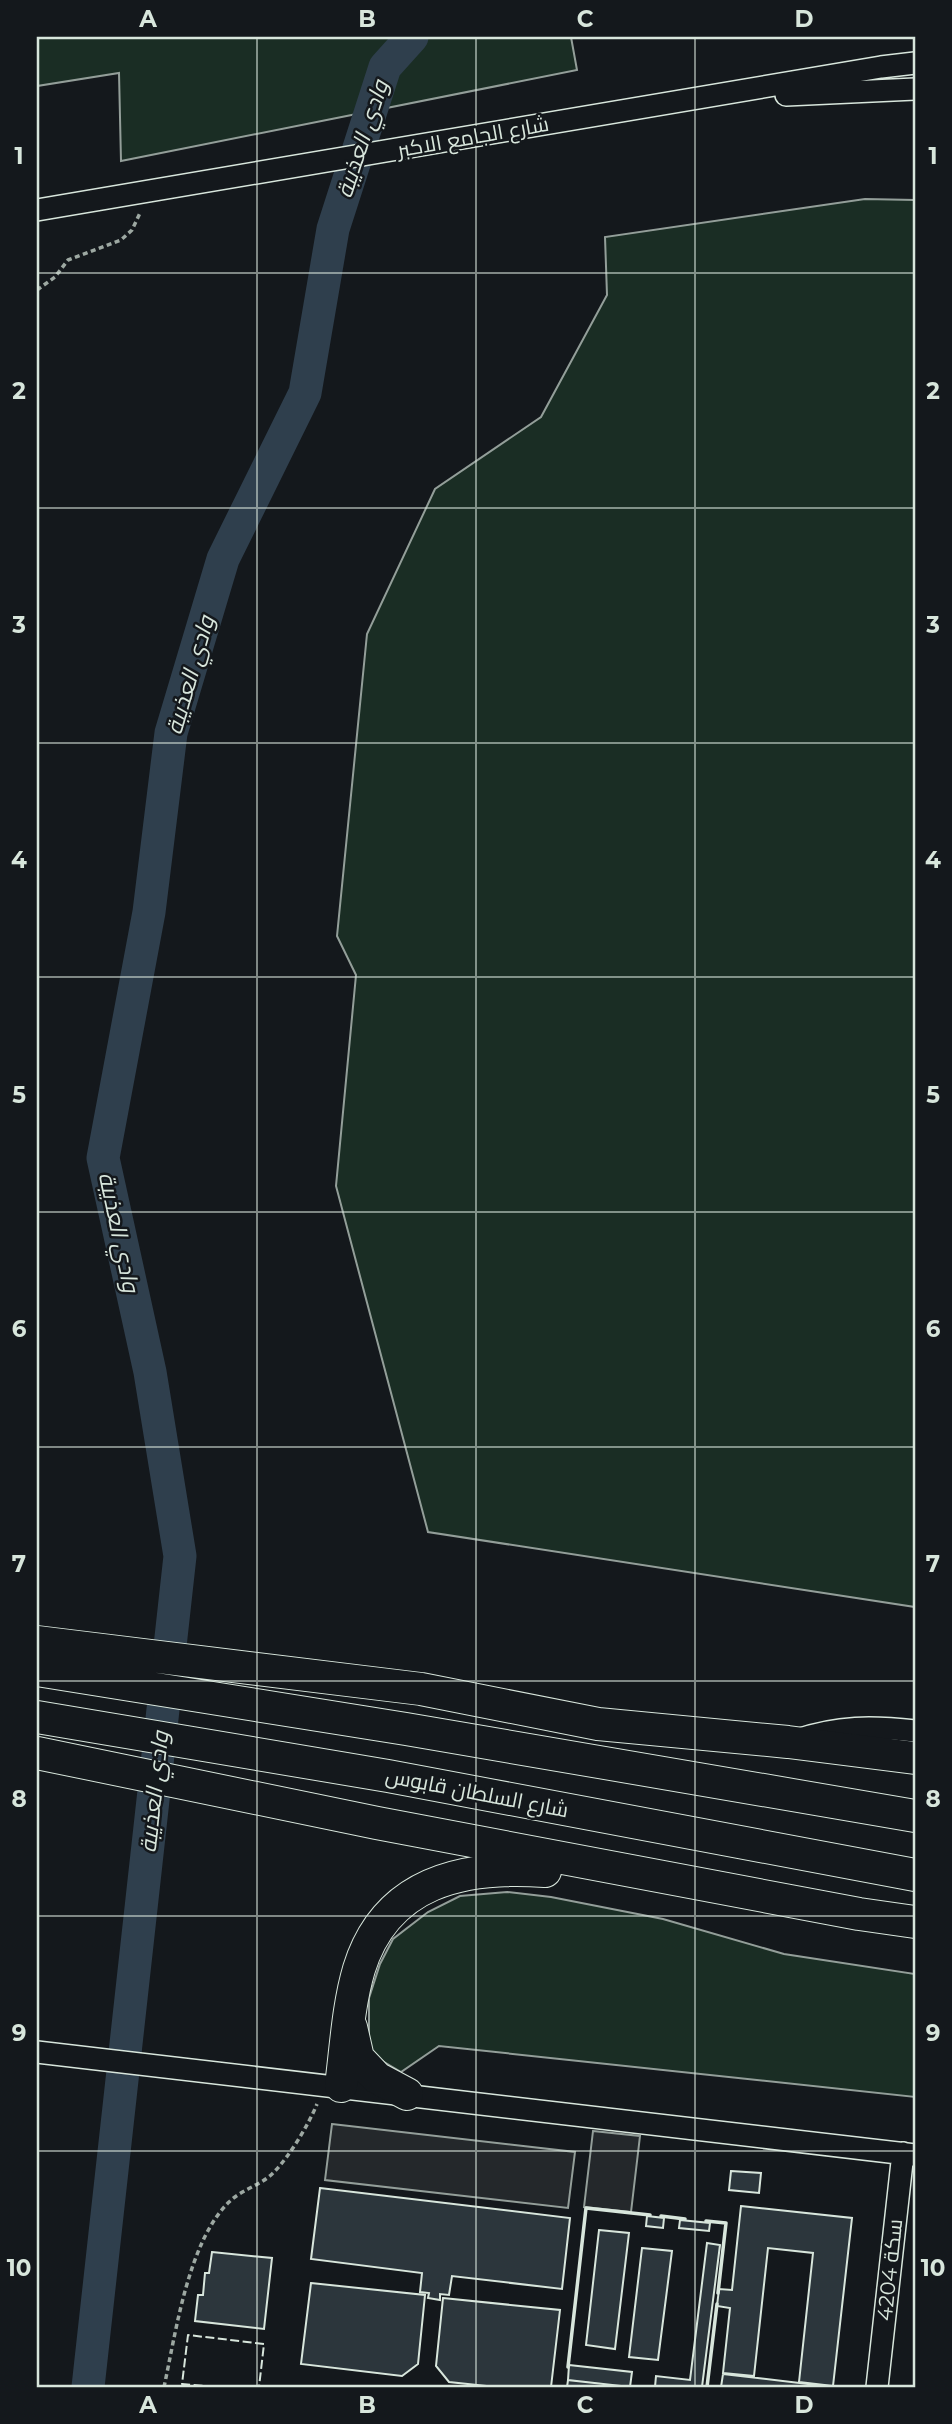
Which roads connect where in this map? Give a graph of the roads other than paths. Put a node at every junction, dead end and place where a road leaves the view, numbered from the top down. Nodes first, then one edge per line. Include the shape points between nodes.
1 (915, 63) edge
2 (915, 89) edge
3 (703, 99) junction
4 (37, 209) edge
5 (37, 1642) edge
6 (37, 1670) edge
7 (37, 1717) edge
8 (915, 1731) edge
9 (788, 1742) junction
10 (37, 1753) edge
11 (915, 1758) edge
12 (915, 1816) edge
13 (915, 1875) edge
14 (696, 1884) junction
15 (859, 1914) junction
16 (915, 1922) edge
17 (915, 1932) edge
18 (350, 2023) junction
19 (37, 2052) edge
20 (333, 2085) junction
21 (407, 2094) junction
22 (909, 2154) edge
23 (877, 2387) edge

1 - 3 street, شارع الجامع الاكبر
2 - 3 street, شارع الجامع الاكبر
3 - 4 street, شارع الجامع الاكبر
5 - 9 highway via 421,1689 598,1724
6 - 12 highway
7 - 13 highway, شارع السلطان قابوس via 388,1776
8 - 9 street via 876,1726 825,1730
9 - 11 highway
10 - 14 highway
14 - 15 highway
14 - 18 highway via 516,1869 474,1871 442,1879 415,1892 387,1917 359,1969
15 - 16 highway
15 - 17 highway
18 - 20 highway
18 - 21 highway via 358,2057 377,2078
19 - 20 street
20 - 21 street
21 - 22 street
22 - 23 street, سكة 4204

